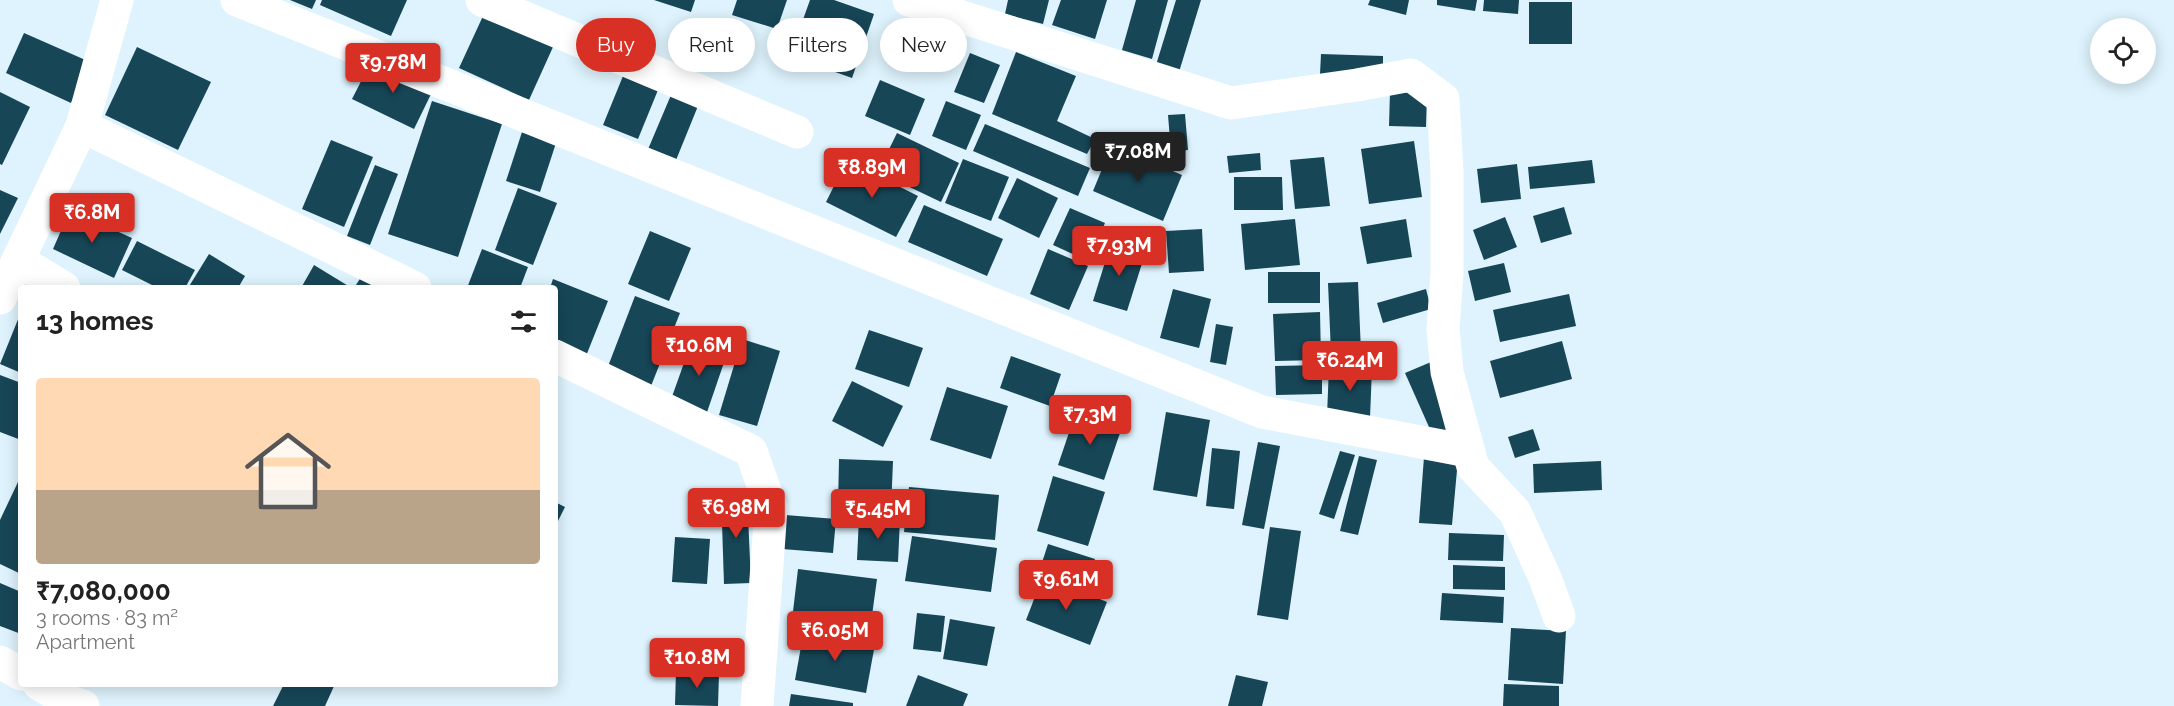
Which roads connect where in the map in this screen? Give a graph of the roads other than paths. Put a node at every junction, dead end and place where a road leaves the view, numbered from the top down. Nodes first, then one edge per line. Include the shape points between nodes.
1 (117, 0) edge
2 (237, 0) edge
3 (482, 0) edge
4 (909, 0) edge
5 (82, 126) junction
6 (797, 132) dead end
7 (18, 260) junction
8 (59, 285) edge
9 (409, 285) edge
10 (0, 298) edge
11 (558, 357) edge
12 (1468, 451) junction
13 (1559, 616) dead end
14 (0, 662) edge
15 (18, 672) edge
16 (44, 687) edge
17 (83, 706) edge
18 (757, 706) edge

1 - 5 street
2 - 12 street via 1262,412
3 - 6 street
4 - 12 street via 1232,103 1411,75 1443,99 1447,172 1444,340 1447,372
5 - 7 street
5 - 9 street
7 - 8 street
7 - 10 street
11 - 18 street via 751,451 771,508
12 - 13 street via 1473,467 1515,512
14 - 15 street
16 - 17 street

